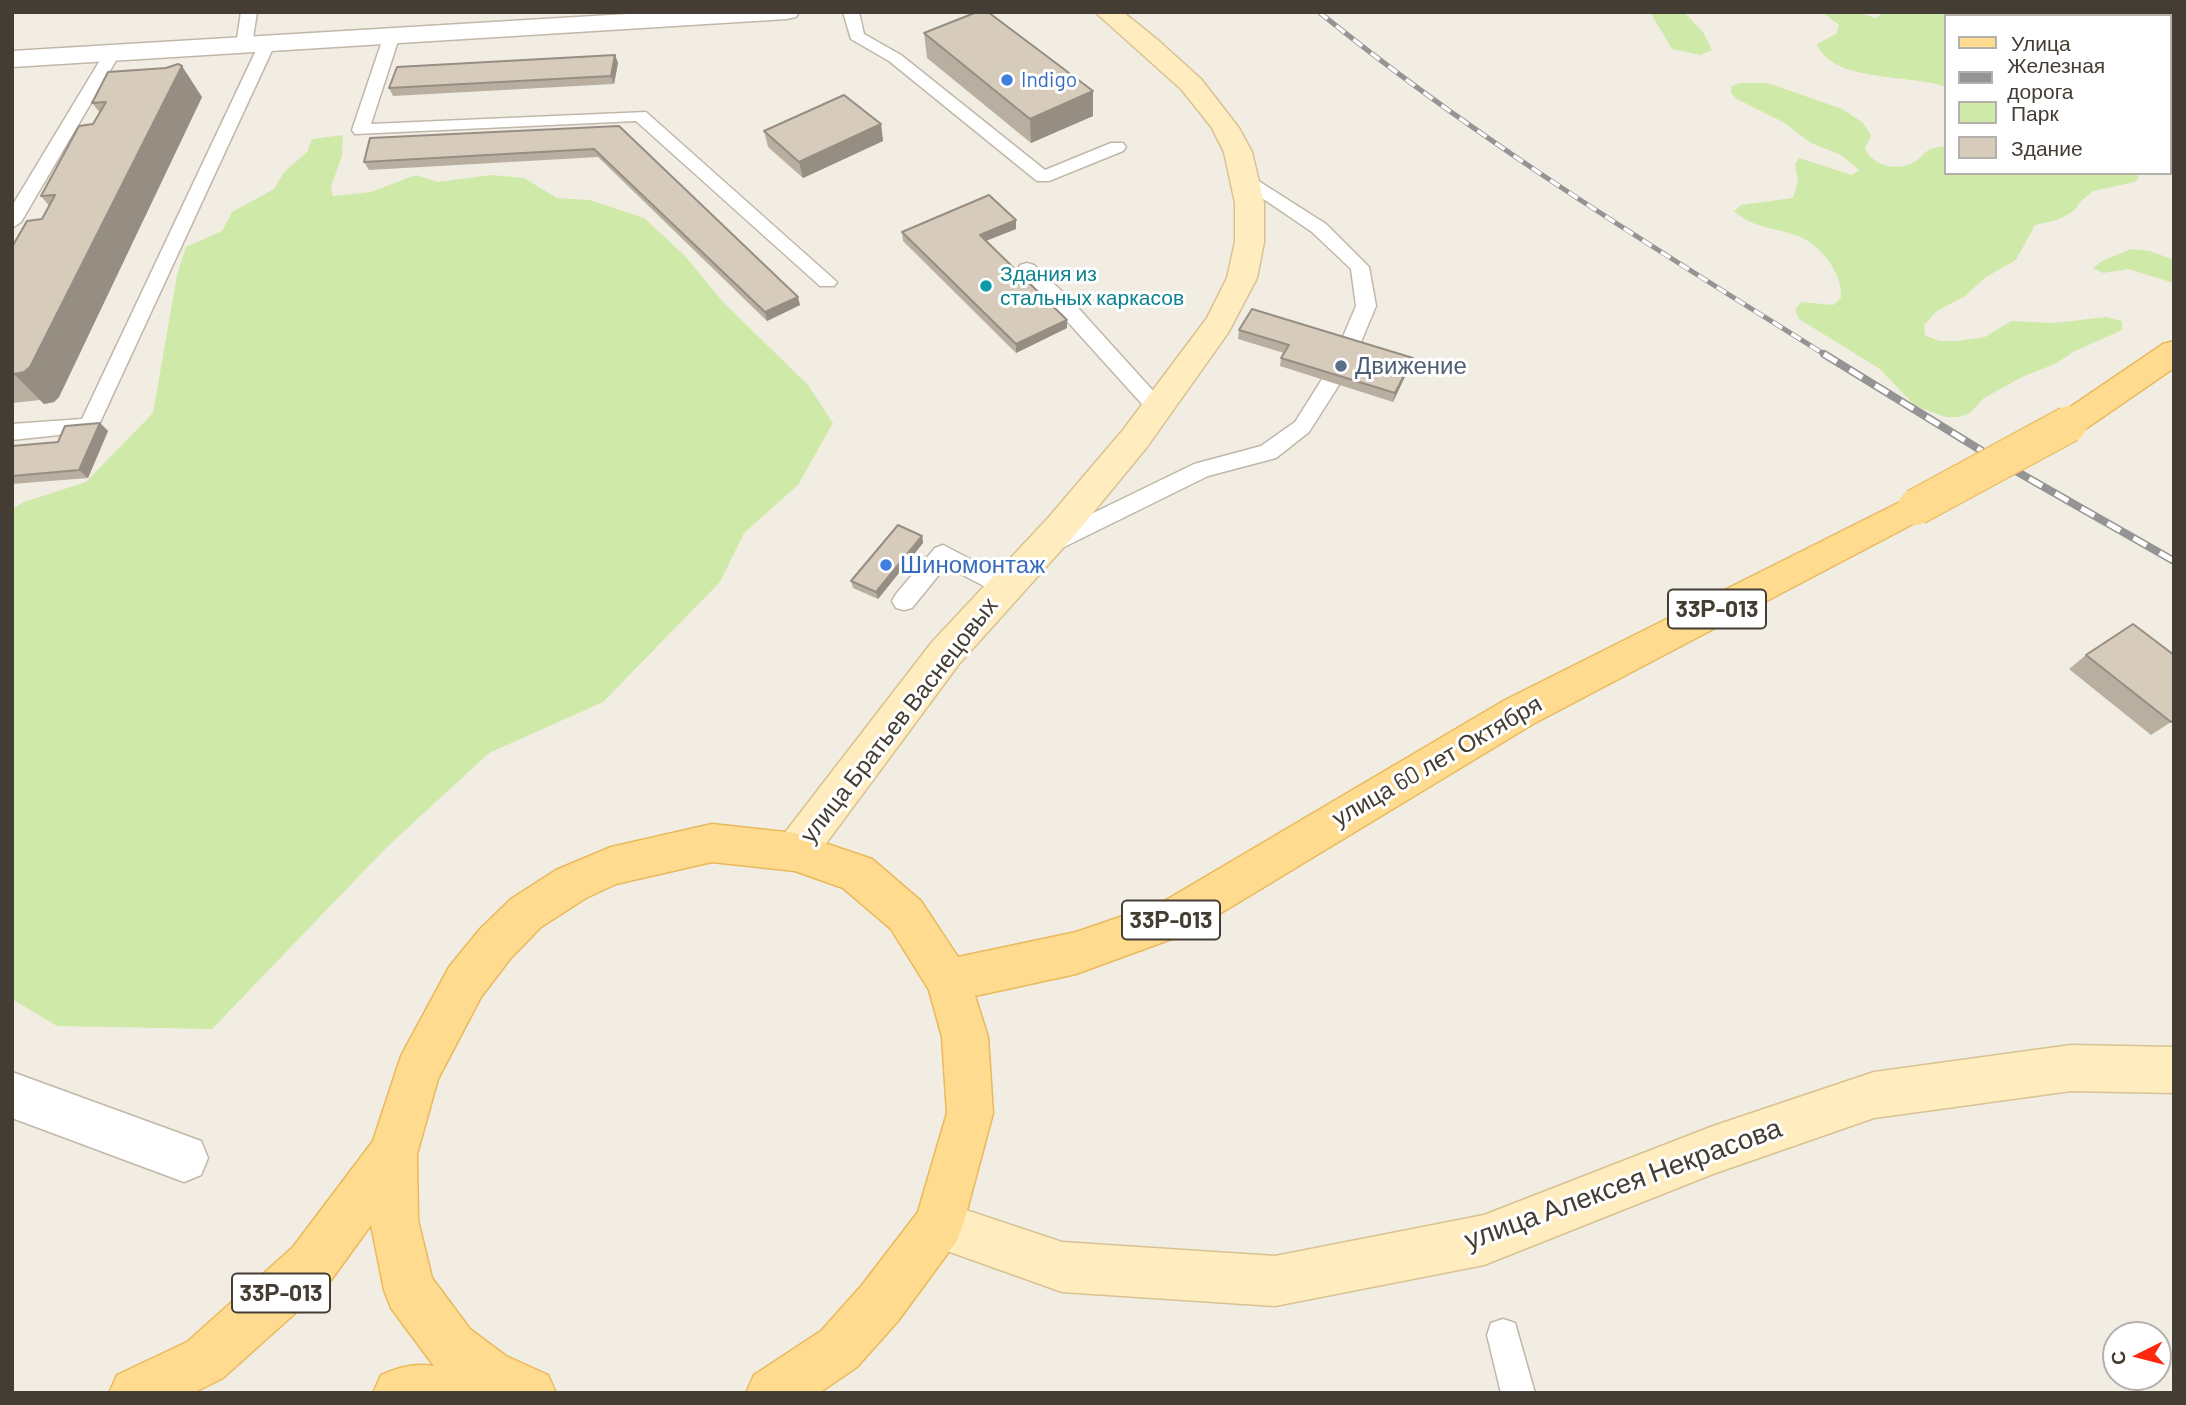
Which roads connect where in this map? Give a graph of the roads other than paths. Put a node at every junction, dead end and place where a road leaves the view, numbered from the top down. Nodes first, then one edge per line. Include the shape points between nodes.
1 (249, 12) edge
2 (787, 12) edge
3 (851, 12) edge
4 (1107, 12) edge
5 (391, 38) junction
6 (255, 45) junction
7 (113, 52) junction
8 (12, 59) edge
9 (1117, 147) dead end
10 (1245, 179) junction
11 (12, 222) edge
12 (1027, 269) dead end
13 (827, 282) dead end
14 (2174, 352) edge
15 (1158, 410) junction
16 (12, 432) edge
17 (1043, 547) junction
18 (1005, 587) junction
19 (904, 601) dead end
20 (795, 852) junction
21 (947, 981) junction
22 (2174, 1070) edge
23 (12, 1095) edge
24 (393, 1154) junction
25 (184, 1158) dead end
26 (939, 1225) junction
27 (1503, 1335) dead end
28 (135, 1393) edge
29 (399, 1393) edge
30 (445, 1393) edge
31 (530, 1393) edge
32 (772, 1393) edge
33 (1518, 1393) edge

1 - 6 lane
2 - 5 street
3 - 9 lane via 858,36 895,58 1044,177
4 - 10 main road, улица Братьев Васнецовых via 1208,103 1237,148
5 - 6 street
5 - 13 lane via 361,130 640,116
6 - 7 street
6 - 16 lane via 89,426
7 - 8 street
7 - 11 lane
10 - 15 main road, улица Братьев Васнецовых via 1250,214 1242,278 1224,315
10 - 17 lane via 1319,228 1360,267 1366,306 1341,366 1302,427 1268,452 1202,470
12 - 15 lane
14 - 21 main road, улица 60 лет Октября / 33Р-013, bridge via 2069,424 1519,712 1172,919 1076,953
15 - 17 main road, улица Братьев Васнецовых
17 - 18 main road, улица Братьев Васнецовых
18 - 19 lane via 943,554
18 - 20 main road, улица Братьев Васнецовых via 969,625
20 - 21 main road via 857,873 906,915
20 - 24 main road via 712,843 663,852 581,879 526,913 465,982 417,1072
21 - 26 main road via 965,1037 970,1113
22 - 26 main road, улица Алексея Некрасова via 2071,1068 1874,1095 1713,1150 1484,1240 1275,1281 1062,1267
23 - 25 street
24 - 28 main road, 33Р-013 via 312,1265 205,1360
24 - 31 main road via 394,1220 410,1290 452,1348 488,1374
26 - 32 main road via 839,1349
27 - 33 lane
29 - 30 main road

